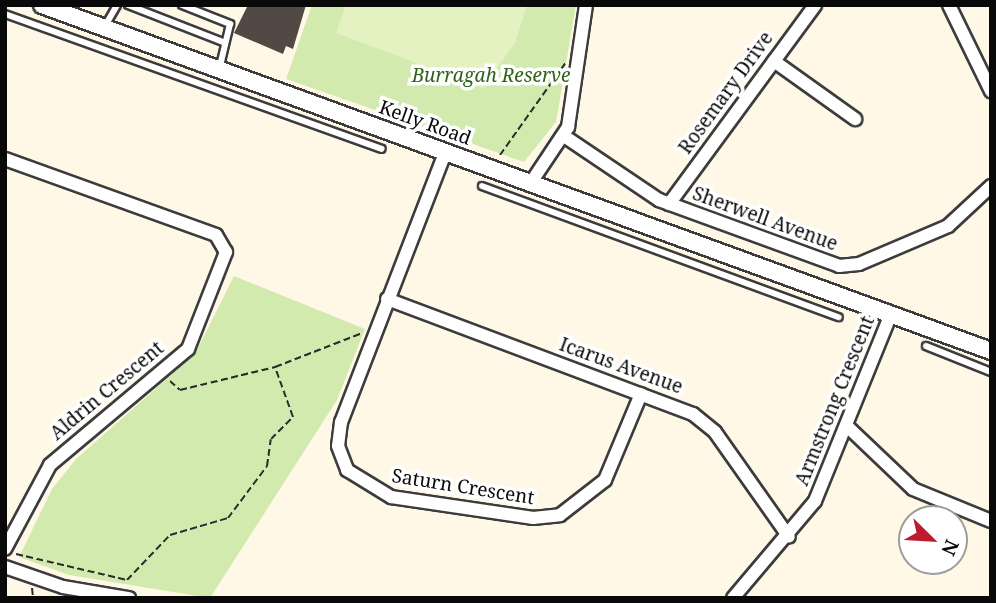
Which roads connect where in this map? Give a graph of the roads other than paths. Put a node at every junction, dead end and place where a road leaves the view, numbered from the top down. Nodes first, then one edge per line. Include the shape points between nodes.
1 (42, 5) edge
2 (117, 5) edge
3 (128, 5) edge
4 (182, 5) edge
5 (586, 5) edge
6 (815, 5) edge
7 (949, 5) edge
8 (5, 14) edge
9 (104, 27) junction
10 (223, 42) junction
11 (181, 56) junction
12 (774, 61) junction
13 (219, 70) junction
14 (174, 75) junction
15 (991, 91) edge
16 (855, 119) dead end
17 (564, 136) junction
18 (382, 149) dead end
19 (445, 153) junction
20 (5, 159) edge
21 (530, 184) junction
22 (482, 186) dead end
23 (991, 186) edge
24 (669, 204) junction
25 (655, 228) junction
26 (647, 247) junction
27 (387, 299) junction
28 (891, 314) junction
29 (839, 317) dead end
30 (926, 346) dead end
31 (991, 351) edge
32 (991, 372) edge
33 (641, 394) junction
34 (849, 428) junction
35 (991, 521) edge
36 (789, 537) junction
37 (11, 551) edge
38 (5, 567) edge
39 (129, 598) edge
40 (733, 598) edge

1 - 9 street, Kelly Road
2 - 9 lane
3 - 10 lane
4 - 10 lane via 230,24
5 - 17 street
6 - 12 street, Rosemary Drive
7 - 15 street
8 - 14 lane, Kelly Road
9 - 11 street, Kelly Road
10 - 13 lane
11 - 13 street, Kelly Road
11 - 14 lane
12 - 16 street
12 - 24 street, Rosemary Drive
13 - 19 street, Kelly Road
14 - 18 lane, Kelly Road
17 - 21 street
17 - 24 street, Sherwell Avenue
19 - 21 street, Kelly Road
19 - 27 street, Saturn Crescent
20 - 37 street, Aldrin Crescent via 221,239 224,260 188,348 50,465
21 - 25 street, Kelly Road
22 - 26 lane
23 - 24 street, Sherwell Avenue via 948,226 845,267
25 - 26 lane
25 - 28 street, Kelly Road
26 - 29 lane
27 - 33 street, Icarus Avenue
27 - 33 street, Saturn Crescent via 338,446 352,476 391,497 533,517 560,515 605,480
28 - 31 street, Kelly Road
28 - 34 street, Armstrong Crescent
30 - 32 lane
33 - 36 street, Icarus Avenue via 708,425
34 - 35 street via 913,489
34 - 36 street, Armstrong Crescent via 825,482
36 - 40 street, Armstrong Crescent
38 - 39 street via 54,584

